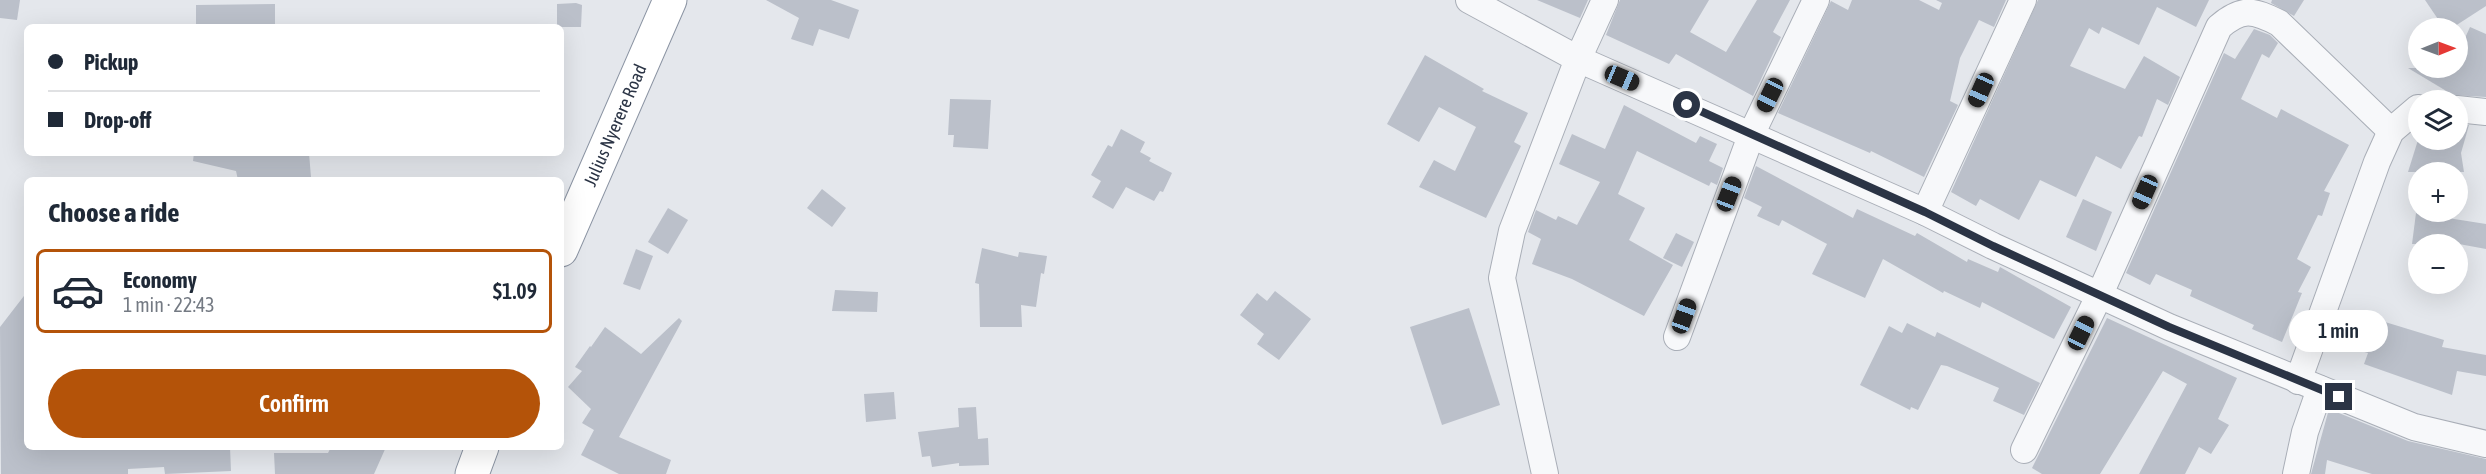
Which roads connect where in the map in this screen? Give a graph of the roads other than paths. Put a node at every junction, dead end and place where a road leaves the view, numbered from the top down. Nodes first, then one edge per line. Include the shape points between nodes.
1 (670, 0) edge
2 (1469, 0) edge
3 (1605, 0) edge
4 (1816, 0) edge
5 (2023, 0) edge
6 (1578, 59) junction
7 (2468, 110) edge
8 (2486, 112) edge
9 (2408, 117) edge
10 (2391, 131) junction
11 (1752, 133) junction
12 (1925, 212) junction
13 (564, 243) edge
14 (2100, 294) junction
15 (1677, 337) dead end
16 (2309, 385) junction
17 (2486, 444) edge
18 (481, 450) edge
19 (2024, 450) dead end
20 (472, 474) edge
21 (1545, 474) edge
22 (2296, 474) edge

1 - 13 highway, Julius Nyerere Road
2 - 6 street
3 - 6 street
4 - 11 street
5 - 12 street
6 - 11 street
6 - 21 street via 1512,231 1502,278
7 - 8 street
9 - 10 street
10 - 14 street via 2279,23 2257,12 2230,17 2219,27 2198,70
10 - 16 street via 2350,233
11 - 12 street
11 - 15 street
12 - 14 street
14 - 16 street
14 - 19 street
16 - 17 street via 2414,427
16 - 22 street
18 - 20 highway

